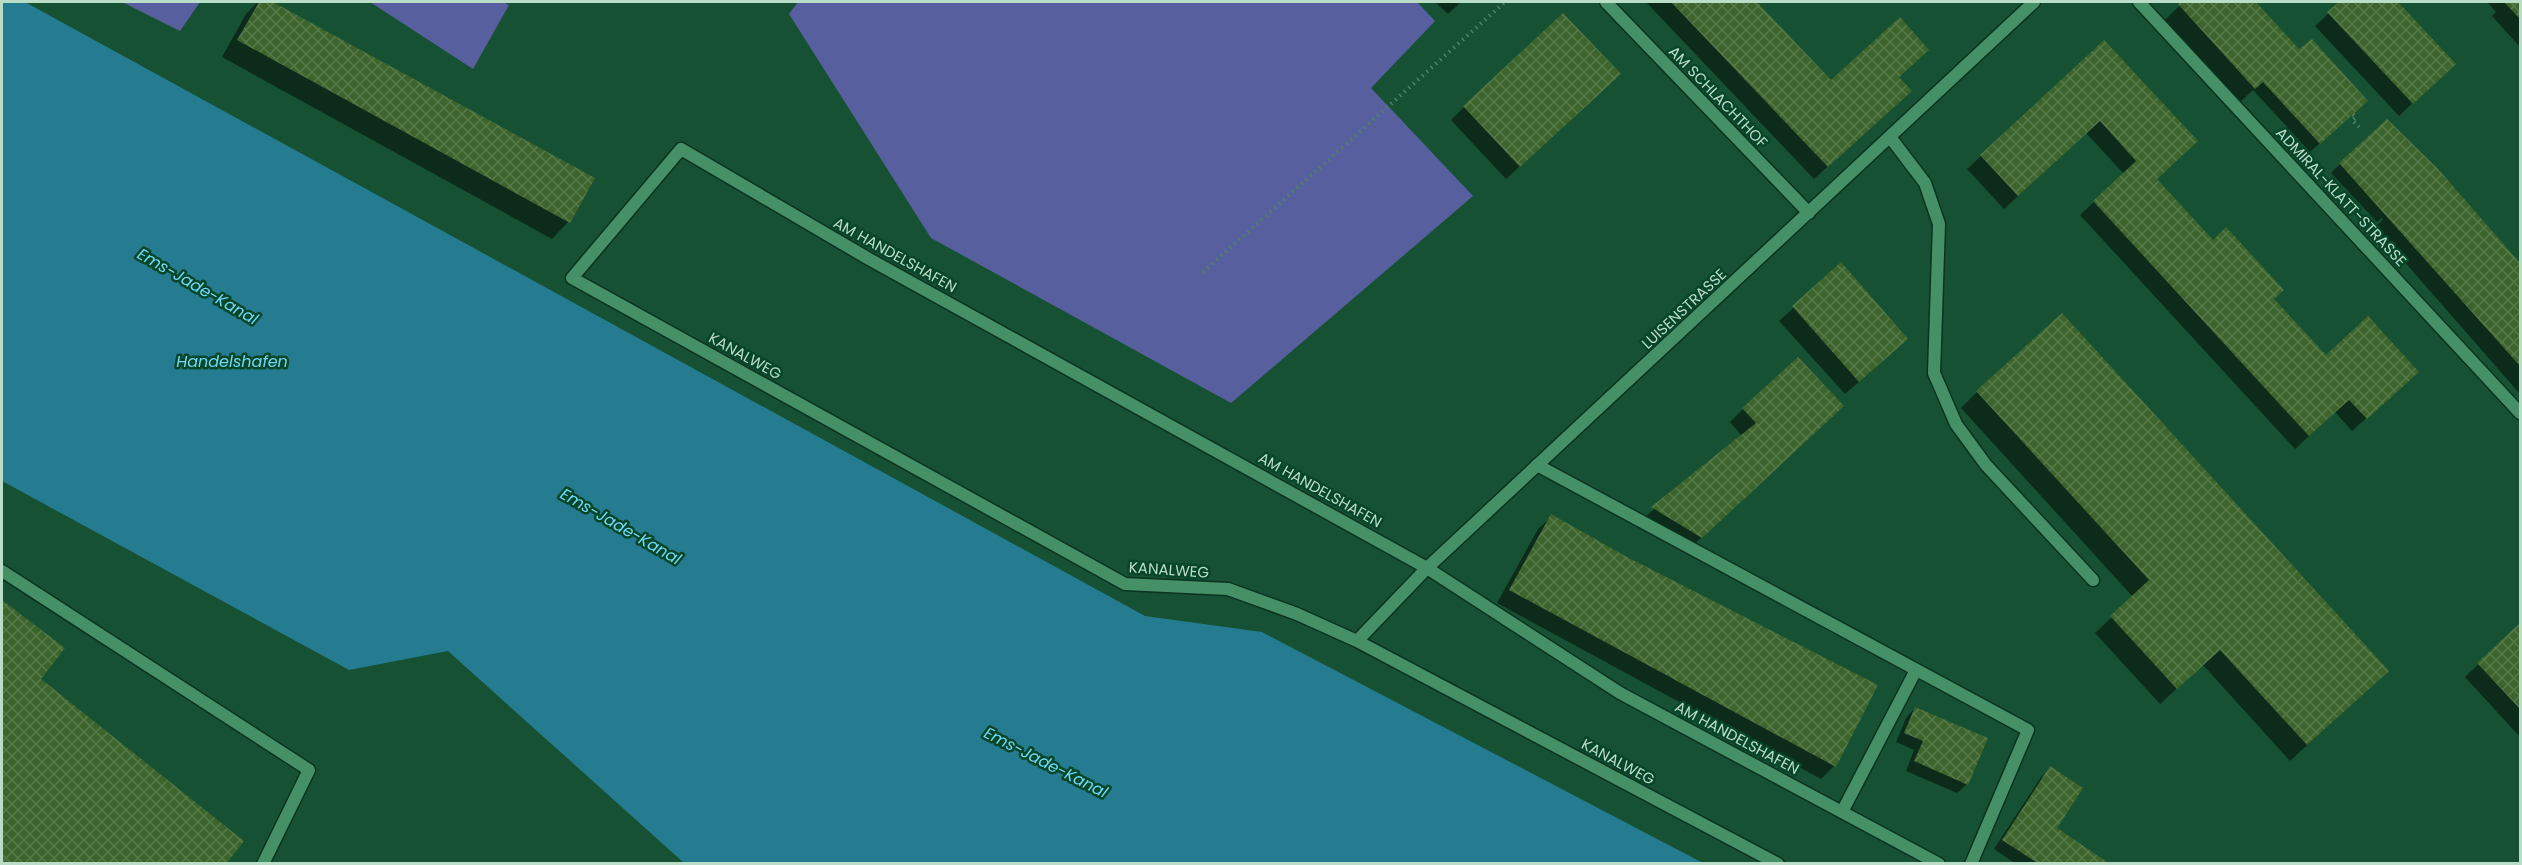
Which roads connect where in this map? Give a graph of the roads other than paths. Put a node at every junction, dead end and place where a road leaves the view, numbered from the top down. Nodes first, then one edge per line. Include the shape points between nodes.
1 (1606, 2) edge
2 (2034, 2) edge
3 (2139, 2) edge
4 (1890, 137) junction
5 (1809, 213) junction
6 (572, 278) joint
7 (2520, 413) edge
8 (1537, 465) junction
9 (1427, 568) junction
10 (2, 571) edge
11 (2093, 580) dead end
12 (1357, 641) junction
13 (1916, 670) junction
14 (1842, 812) junction
15 (264, 864) edge
16 (1778, 864) edge
17 (1939, 864) edge
18 (1971, 864) edge

1 - 5 street, AM SCHLACHTHOF
2 - 4 street, LUISENSTRASSE
3 - 7 street, ADMIRAL-KLATT-STRASSE
4 - 5 street, LUISENSTRASSE
4 - 11 street via 1925,183 1939,224 1934,373 1956,424 1986,465
5 - 8 street, LUISENSTRASSE
6 - 9 street, AM HANDELSHAFEN via 681,149 880,265
6 - 12 street, KANALWEG via 1125,584 1228,589
8 - 9 street, LUISENSTRASSE
8 - 13 street
9 - 12 street, LUISENSTRASSE
9 - 14 street, AM HANDELSHAFEN via 1620,693
10 - 15 street via 309,770
12 - 16 street, KANALWEG
13 - 14 street
13 - 18 street via 2028,730
14 - 17 street, AM HANDELSHAFEN

